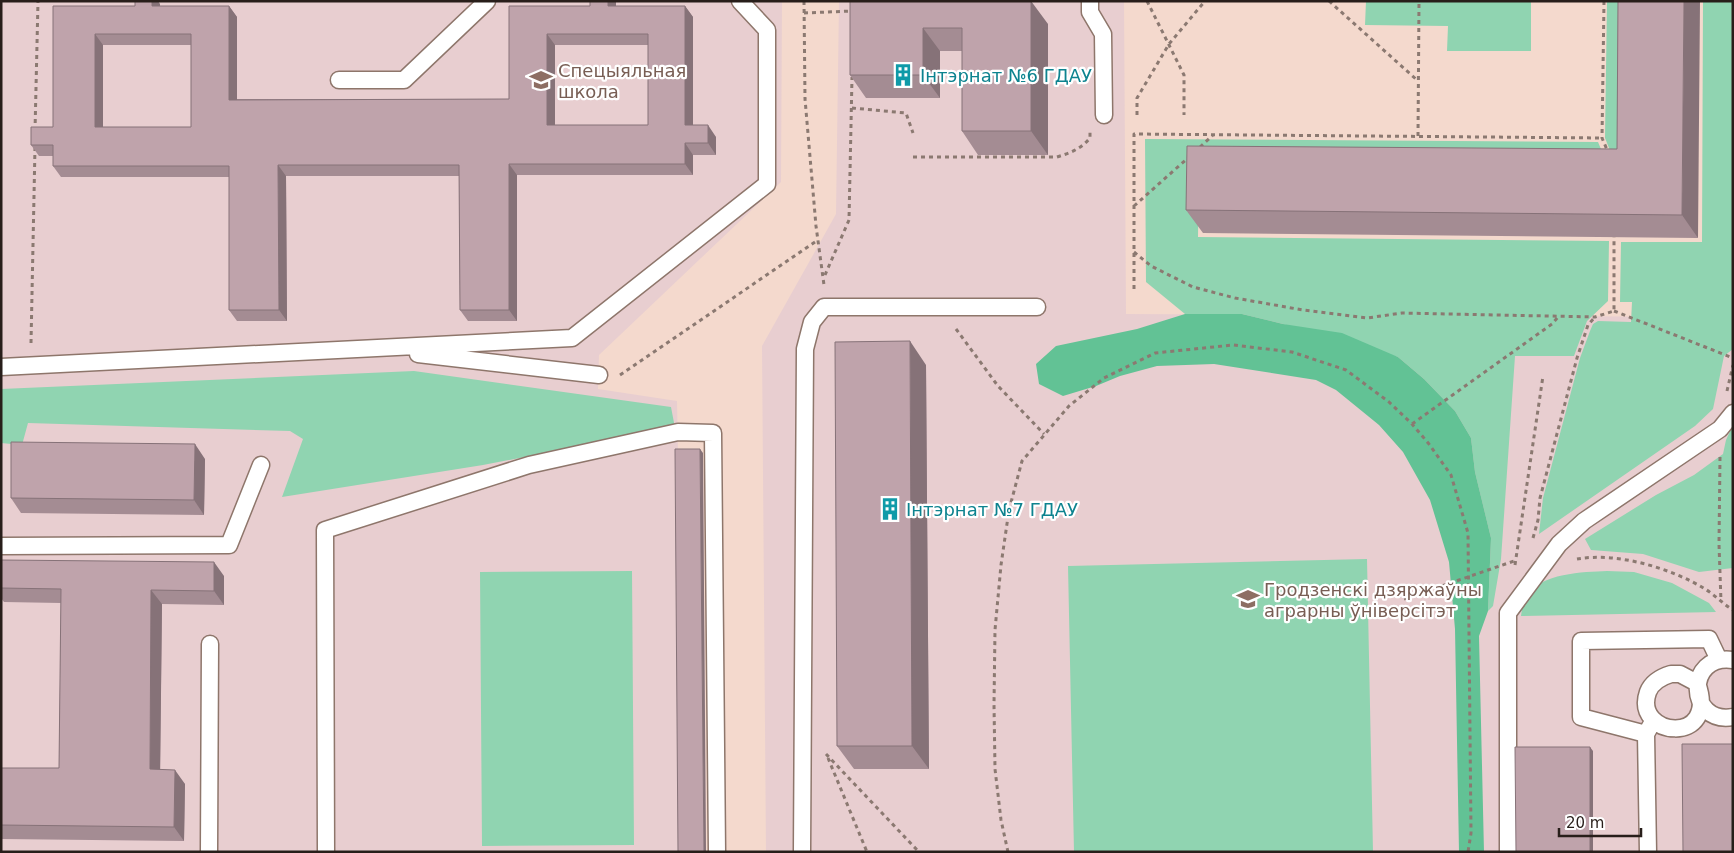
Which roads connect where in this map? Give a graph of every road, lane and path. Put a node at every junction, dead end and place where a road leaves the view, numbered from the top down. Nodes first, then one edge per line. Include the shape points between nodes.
1 (38, 1) edge
2 (487, 1) edge
3 (740, 1) edge
4 (804, 1) edge
5 (854, 1) edge
6 (1090, 1) edge
7 (1147, 1) edge
8 (1205, 1) edge
9 (1329, 1) edge
10 (1419, 1) edge
11 (1604, 1) edge
12 (853, 11) junction
13 (804, 13) junction
14 (853, 21) edge
15 (1169, 44) junction
16 (852, 69) edge
17 (339, 80) dead end
18 (1418, 80) junction
19 (852, 108) junction
20 (1104, 115) dead end
21 (1137, 115) dead end
22 (1184, 116) dead end
23 (1090, 128) dead end
24 (913, 134) dead end
25 (1214, 135) junction
26 (1418, 136) junction
27 (1602, 138) junction
28 (1199, 148) edge
29 (1192, 154) edge
30 (913, 157) dead end
31 (1610, 159) edge
32 (1134, 206) junction
33 (1614, 237) edge
34 (818, 240) junction
35 (1134, 252) junction
36 (824, 277) junction
37 (1134, 289) dead end
38 (824, 307) junction
39 (940, 307) junction
40 (1038, 307) dead end
41 (1614, 311) junction
42 (1558, 316) junction
43 (1595, 317) junction
44 (31, 344) dead end
45 (368, 348) junction
46 (1733, 358) edge
47 (1, 367) edge
48 (599, 375) joint
49 (1543, 376) dead end
50 (1733, 413) edge
51 (1412, 424) junction
52 (1720, 429) junction
53 (1044, 434) junction
54 (261, 465) dead end
55 (1535, 535) dead end
56 (1, 546) edge
57 (1524, 557) dead end
58 (1516, 560) junction
59 (1544, 565) junction
60 (1514, 569) dead end
61 (1469, 577) junction
62 (1404, 599) dead end
63 (1721, 602) junction
64 (1733, 610) edge
65 (210, 644) dead end
66 (1726, 660) edge
67 (1698, 683) junction
68 (1702, 704) junction
69 (1733, 717) edge
70 (1650, 728) junction
71 (823, 748) dead end
72 (826, 754) junction
73 (208, 852) edge
74 (326, 852) edge
75 (717, 852) edge
76 (802, 852) edge
77 (867, 852) edge
78 (919, 852) edge
79 (1008, 852) edge
80 (1468, 852) edge
81 (1508, 852) edge
82 (1648, 852) edge

1 - 44 path
2 - 17 lane via 404,80
3 - 45 lane via 767,30 767,184 572,338
4 - 13 path
5 - 12 path
6 - 20 lane via 1090,12 1102,34
7 - 15 path
8 - 15 path
9 - 18 path
10 - 18 path
11 - 27 path
12 - 13 path
12 - 14 path
13 - 34 path via 805,99
15 - 21 path via 1137,98
15 - 22 path via 1184,74
16 - 19 path
18 - 26 path
19 - 24 path via 906,113
19 - 36 path via 850,220
23 - 30 path via 1090,138 1083,146 1057,157
25 - 26 path
25 - 28 path
25 - 32 path via 1134,134
26 - 27 path
27 - 31 path
29 - 32 path
32 - 35 path
33 - 41 path
34 - 36 path
34 - 48 path via 619,375
35 - 37 path
35 - 42 path via 1151,266 1193,287 1303,310 1367,318 1402,313
36 - 38 path
38 - 39 lane
38 - 76 lane via 812,322 805,348
39 - 40 lane
39 - 53 path via 998,386
41 - 43 path
41 - 46 path
42 - 43 path
42 - 51 path via 1552,324
43 - 55 path via 1588,325 1577,358 1540,498
45 - 47 lane
45 - 48 lane
49 - 58 path
50 - 52 lane
51 - 53 path via 1390,402 1346,370 1292,352 1233,345 1155,353 1104,378 1069,406
51 - 61 path via 1451,475 1468,533
52 - 59 lane via 1584,521 1559,544
52 - 63 path
53 - 79 path via 1022,461 1008,510 995,630 995,768
54 - 56 lane via 229,545
57 - 58 path
58 - 60 path
58 - 61 path
59 - 63 path via 1582,558 1613,558 1650,564 1683,577
59 - 81 lane via 1508,613
61 - 62 path
61 - 80 path via 1471,833
63 - 64 path
65 - 73 lane
66 - 67 lane via 1707,666
66 - 70 lane via 1709,639 1581,641 1580,716
67 - 68 lane
67 - 70 lane via 1680,674 1663,676 1655,682 1647,696
68 - 69 lane via 1716,716
68 - 70 lane via 1697,719 1690,725 1681,729
70 - 82 lane
71 - 72 path
72 - 77 path
72 - 78 path
74 - 75 lane via 325,530 529,465 678,432 713,433

